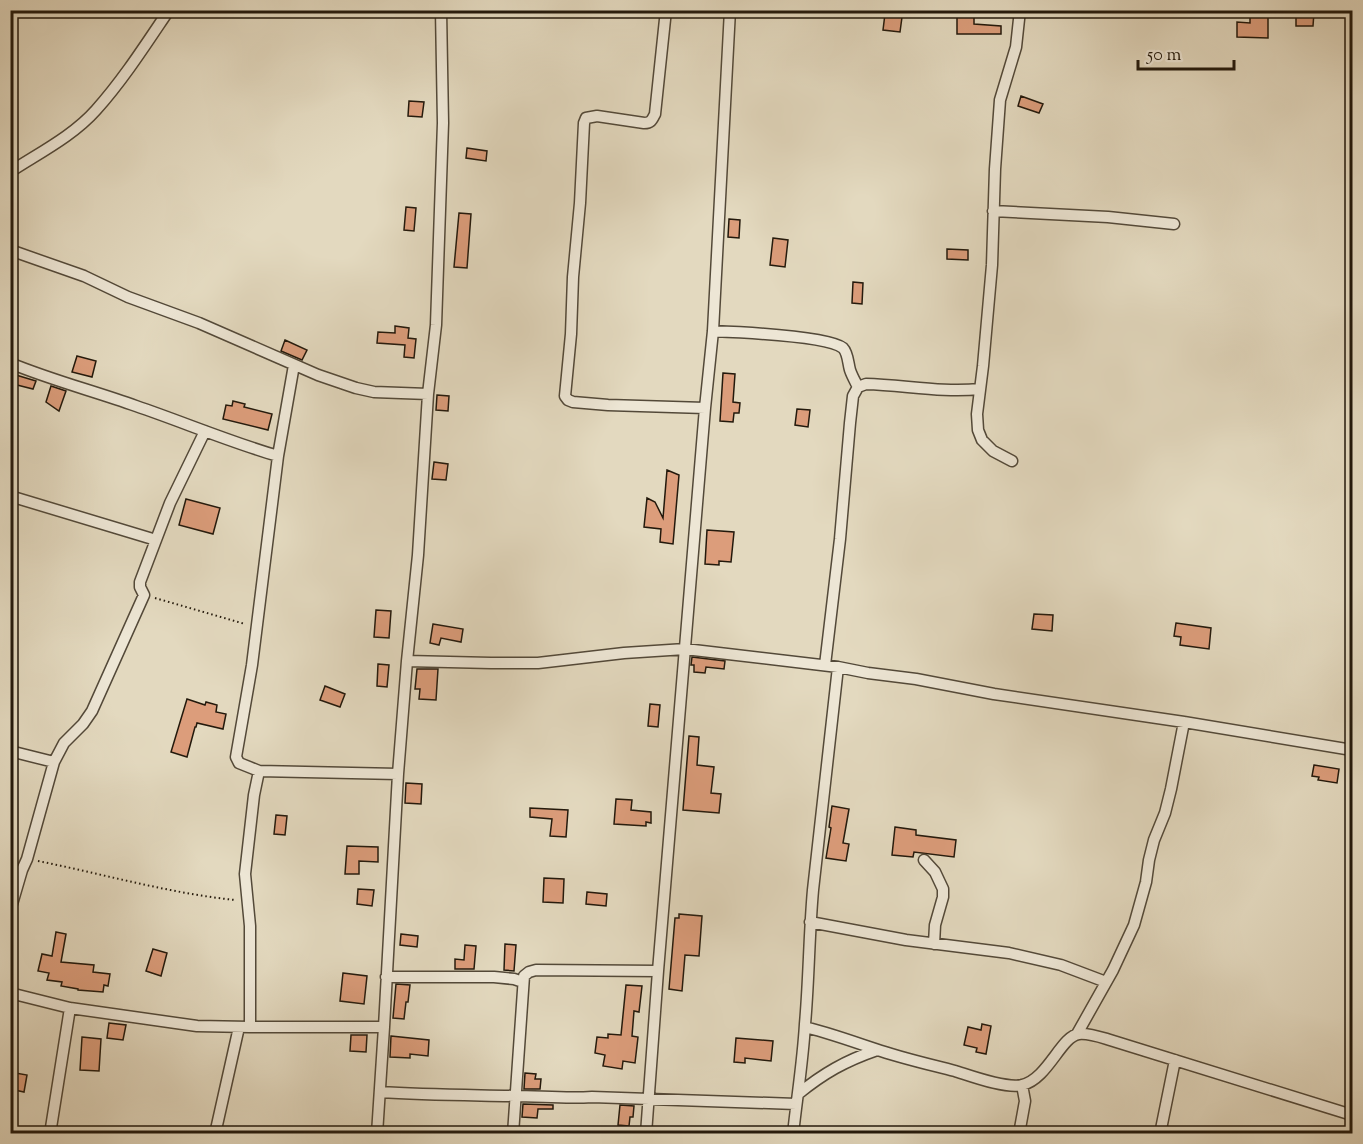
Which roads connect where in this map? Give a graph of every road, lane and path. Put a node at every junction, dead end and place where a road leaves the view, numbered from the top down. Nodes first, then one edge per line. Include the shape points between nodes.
1 (169, 10) edge
2 (441, 10) edge
3 (666, 10) edge
4 (730, 10) edge
5 (1020, 10) edge
6 (10, 172) edge
7 (993, 211) junction
8 (1174, 224) dead end
9 (10, 250) edge
10 (713, 331) junction
11 (10, 363) edge
12 (294, 365) junction
13 (858, 387) junction
14 (980, 389) junction
15 (428, 394) junction
16 (705, 408) junction
17 (205, 431) junction
18 (278, 456) junction
19 (1011, 461) dead end
20 (10, 496) edge
21 (156, 540) junction
22 (144, 595) junction
23 (256, 627) junction
24 (685, 648) junction
25 (407, 661) junction
26 (825, 665) junction
27 (838, 667) junction
28 (1184, 722) junction
29 (1353, 750) edge
30 (10, 751) edge
31 (54, 762) junction
32 (259, 771) junction
33 (398, 774) junction
34 (27, 859) junction
35 (924, 860) dead end
36 (10, 867) edge
37 (22, 870) junction
38 (247, 901) junction
39 (10, 911) edge
40 (810, 922) junction
41 (934, 944) junction
42 (658, 971) junction
43 (386, 978) junction
44 (523, 981) junction
45 (1106, 982) junction
46 (10, 993) edge
47 (70, 1008) junction
48 (805, 1026) junction
49 (245, 1027) junction
50 (384, 1027) junction
51 (1077, 1034) junction
52 (877, 1050) junction
53 (1175, 1060) junction
54 (1022, 1085) junction
55 (380, 1092) junction
56 (516, 1096) junction
57 (797, 1099) junction
58 (649, 1100) junction
59 (1353, 1115) edge
60 (50, 1134) edge
61 (215, 1134) edge
62 (377, 1134) edge
63 (513, 1134) edge
64 (646, 1134) edge
65 (793, 1134) edge
66 (1019, 1134) edge
67 (1160, 1134) edge

1 - 6 street via 95,111 72,132
2 - 15 street via 443,123 436,325
3 - 16 street via 652,121 597,116 586,118 584,123 565,396 573,402 608,405
4 - 10 street
5 - 7 street via 1016,47 1000,100
7 - 8 street
7 - 14 street
9 - 12 street via 199,322
10 - 13 street via 804,338 842,347
10 - 16 street
11 - 17 street
12 - 15 street via 374,392
12 - 18 street
13 - 14 street via 866,384
13 - 26 street via 850,423
14 - 19 street via 977,414 982,440
15 - 25 street
16 - 24 street
17 - 18 street
17 - 21 street
18 - 23 street
20 - 21 street
21 - 22 street via 140,582
22 - 23 path
22 - 31 street via 92,711 64,743
23 - 32 street via 236,757 239,764
24 - 25 street via 538,663
24 - 26 street
24 - 42 street
25 - 33 street
26 - 27 street
27 - 28 street
27 - 40 street
28 - 29 street
28 - 45 street via 1171,789 1154,840 1134,925
30 - 31 street
31 - 34 street
32 - 33 street
32 - 38 street via 245,874
33 - 43 street
34 - 37 street
34 - 38 path via 164,889
35 - 41 street via 943,889 934,925
36 - 37 street
37 - 39 street
38 - 49 street via 250,926
40 - 41 street
40 - 48 street
41 - 45 street via 1009,953 1061,965
42 - 44 street via 536,970 524,976
42 - 58 street
43 - 44 street via 450,976
43 - 50 street
44 - 56 street
45 - 51 street
46 - 47 street
47 - 49 street via 198,1026
47 - 60 street
48 - 52 street
48 - 57 street
49 - 50 street
49 - 61 street
50 - 55 street
51 - 53 street
51 - 54 street via 1042,1073
52 - 54 street via 980,1079
52 - 57 street via 835,1067
53 - 59 street
53 - 67 street
54 - 66 street via 1025,1101
55 - 56 street
55 - 62 street
56 - 58 street
56 - 63 street
57 - 58 street
57 - 65 street
58 - 64 street

